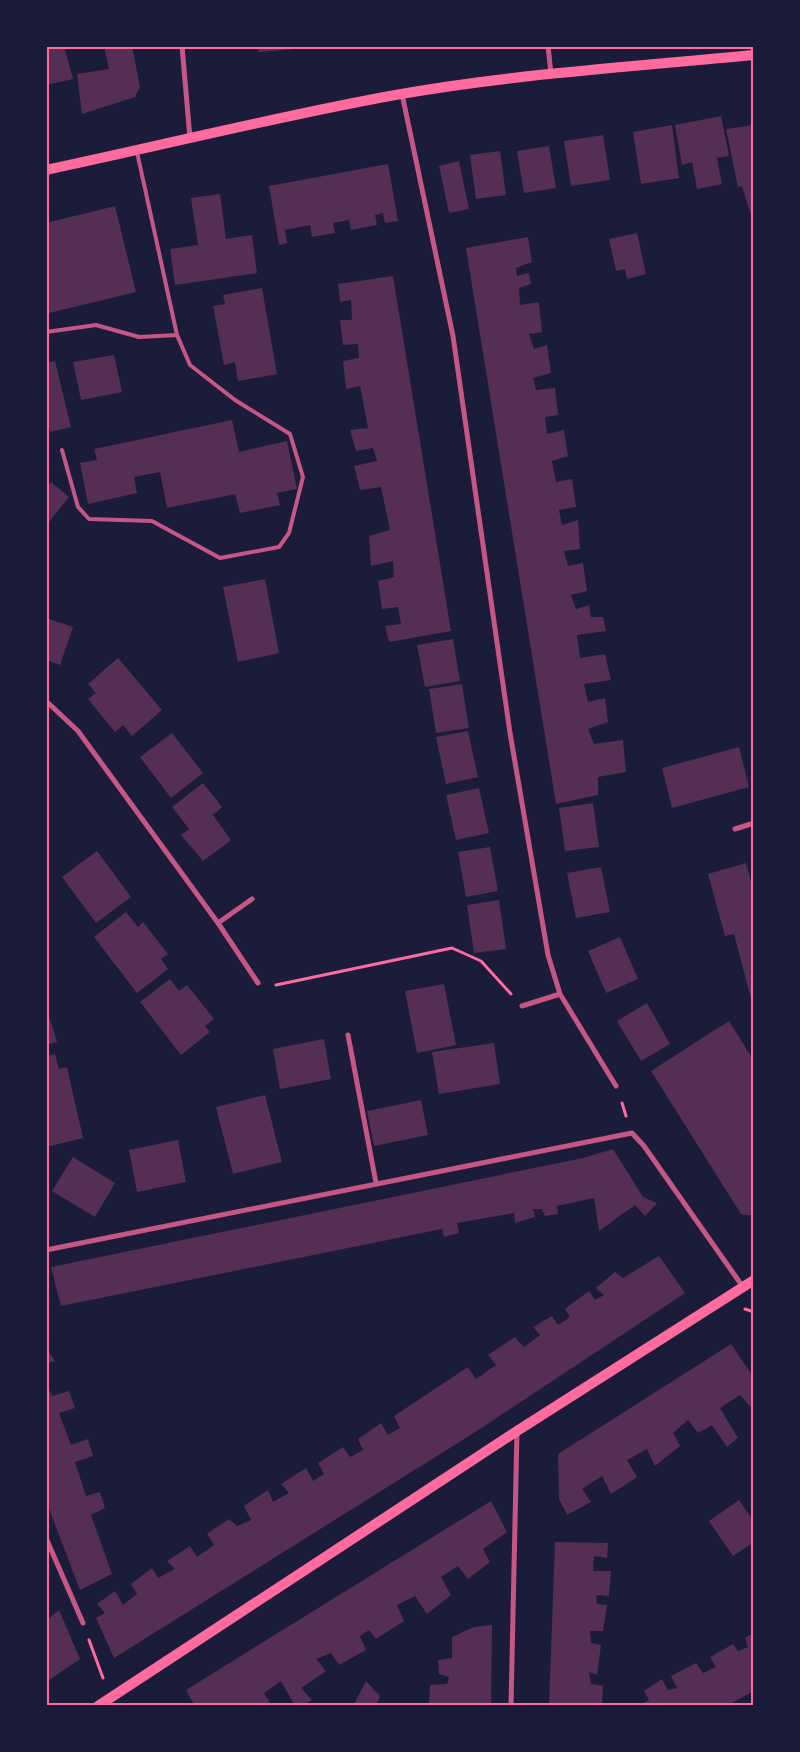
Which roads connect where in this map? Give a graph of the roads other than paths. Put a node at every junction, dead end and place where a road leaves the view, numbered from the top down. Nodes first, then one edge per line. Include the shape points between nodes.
1 (182, 46) edge
2 (548, 46) edge
3 (754, 55) edge
4 (551, 74) junction
5 (402, 94) junction
6 (190, 139) junction
7 (137, 150) junction
8 (46, 170) edge
9 (46, 332) edge
10 (177, 335) junction
11 (62, 450) dead end
12 (46, 701) edge
13 (754, 823) edge
14 (735, 829) dead end
15 (252, 898) dead end
16 (218, 923) junction
17 (258, 983) road end
18 (560, 994) junction
19 (522, 1006) road end
20 (348, 1035) dead end
21 (616, 1086) road end
22 (376, 1183) junction
23 (46, 1250) edge
24 (754, 1280) edge
25 (743, 1287) junction
26 (517, 1431) junction
27 (46, 1538) edge
28 (83, 1623) road end
29 (98, 1706) edge
30 (511, 1706) edge

1 - 6 street
2 - 4 street
3 - 4 main road
4 - 5 main road
5 - 6 main road
5 - 18 street via 454,336 510,733 548,956
6 - 7 main road
7 - 8 main road
7 - 10 lane
9 - 10 lane via 96,325 140,337
10 - 11 lane via 190,365 236,400 290,434 303,477 289,533 280,547 220,558 152,521 89,519 78,507
12 - 16 street via 78,731
13 - 14 street
15 - 16 street
16 - 17 street
18 - 19 street
18 - 21 street
20 - 22 street
22 - 23 street
22 - 25 street via 632,1133
24 - 25 main road
25 - 26 main road
26 - 29 main road
26 - 30 street
27 - 28 street

